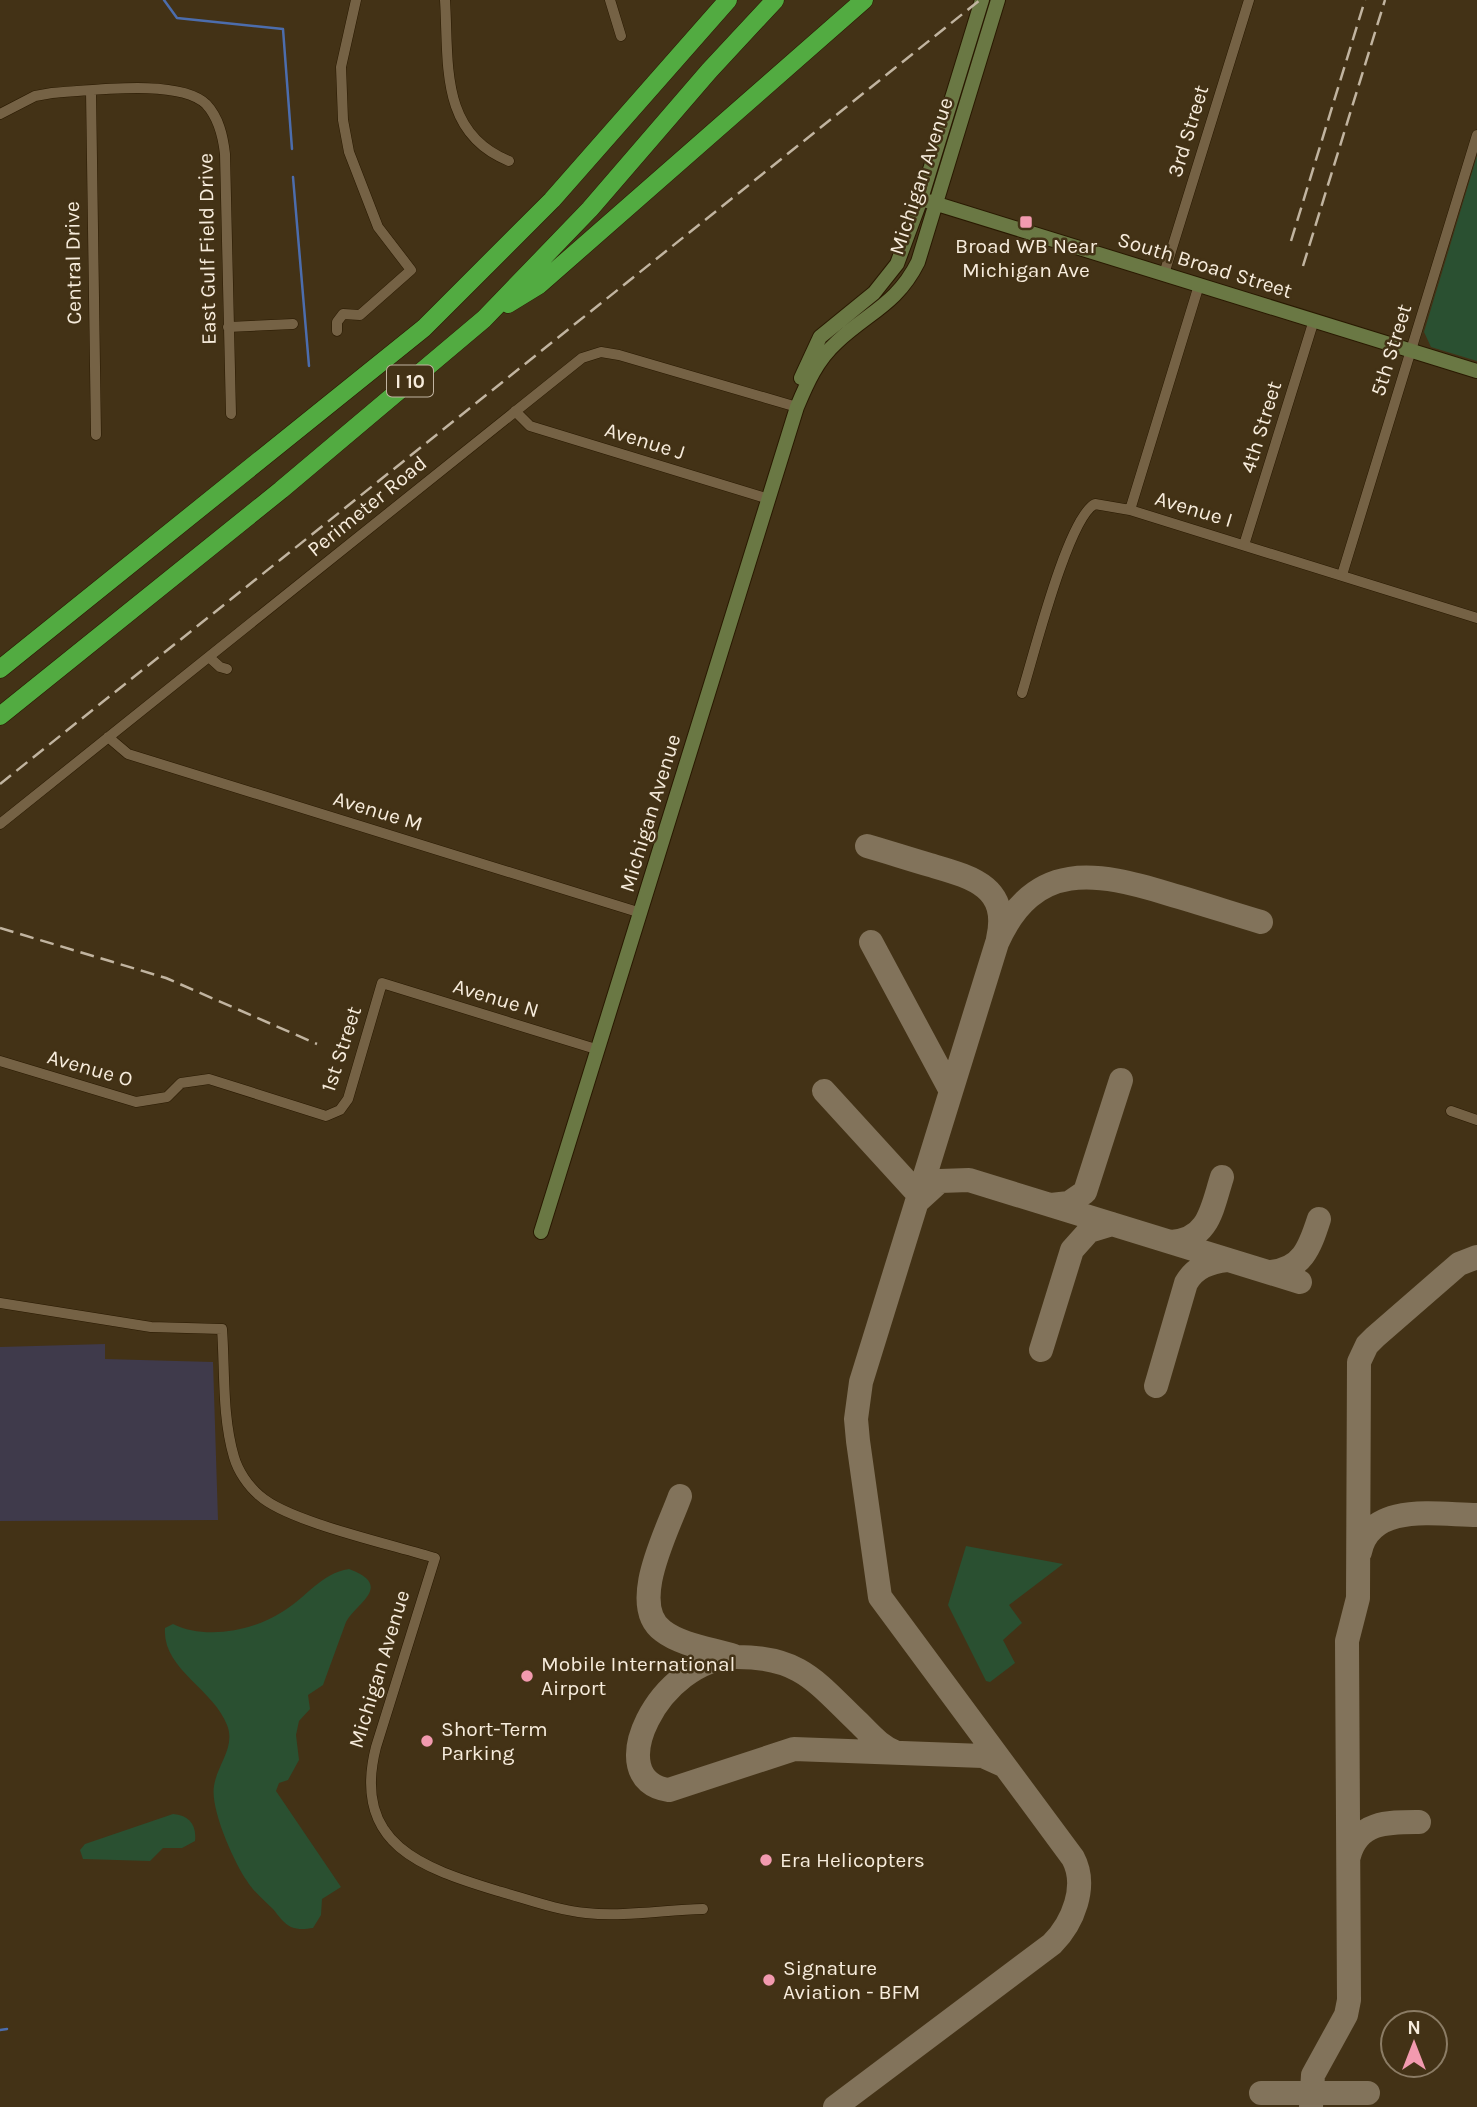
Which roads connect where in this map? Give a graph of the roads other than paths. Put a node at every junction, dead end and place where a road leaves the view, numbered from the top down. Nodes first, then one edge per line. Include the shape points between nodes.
1 (356, 0) edge
2 (445, 0) edge
3 (610, 0) edge
4 (728, 0) edge
5 (775, 0) edge
6 (982, 0) edge
7 (1249, 0) edge
8 (997, 2) edge
9 (862, 3) edge
10 (621, 36) dead end
11 (91, 91) junction
12 (0, 114) edge
13 (1477, 135) edge
14 (509, 160) dead end
15 (921, 199) junction
16 (936, 203) junction
17 (1164, 274) junction
18 (1199, 285) junction
19 (484, 319) junction
20 (1314, 320) junction
21 (293, 324) dead end
22 (228, 327) junction
23 (337, 331) dead end
24 (1411, 351) junction
25 (1477, 371) edge
26 (797, 407) junction
27 (515, 411) junction
28 (231, 414) dead end
29 (96, 435) dead end
30 (769, 499) junction
31 (1130, 510) junction
32 (1244, 545) junction
33 (1342, 575) junction
34 (1477, 618) edge
35 (209, 657) junction
36 (0, 669) edge
37 (227, 669) dead end
38 (1022, 693) dead end
39 (0, 716) edge
40 (108, 737) junction
41 (0, 824) edge
42 (641, 913) junction
43 (382, 983) joint
44 (599, 1050) junction
45 (0, 1061) edge
46 (1451, 1111) dead end
47 (326, 1116) joint
48 (1477, 1120) edge
49 (541, 1231) dead end
50 (0, 1303) edge
51 (703, 1909) dead end

1 - 23 street via 341,67 349,152 378,227 411,270 360,315 343,314
2 - 14 street via 451,89 461,122 479,144
3 - 10 street
4 - 36 highway, I 10 via 552,200 424,328
5 - 19 highway, I 10 via 590,209
6 - 15 street, Michigan Avenue
7 - 17 street, 3rd Street
8 - 16 street, Michigan Avenue
9 - 19 highway via 539,285
11 - 12 street via 35,96
11 - 22 street, East Gulf Field Drive via 148,89 192,95 214,116 223,140
11 - 29 street, Central Drive
13 - 24 street, 5th Street
15 - 16 street, South Broad Street
15 - 26 street, Michigan Avenue via 887,279 827,329 813,347
16 - 17 street, South Broad Street
16 - 26 street, Michigan Avenue via 918,262 901,291 824,355
17 - 18 street, South Broad Street
18 - 20 street, South Broad Street
18 - 31 street
19 - 39 highway, I 10
20 - 24 street, South Broad Street
20 - 32 street, 4th Street
21 - 22 street
22 - 28 street, East Gulf Field Drive
24 - 25 street, South Broad Street
24 - 33 street, 5th Street
26 - 27 street, Perimeter Road via 601,352 571,365
26 - 30 street, Michigan Avenue
27 - 30 street, Avenue J via 530,426
27 - 35 street, Perimeter Road
30 - 42 street, Michigan Avenue
31 - 32 street, Avenue I
31 - 38 street, Avenue I via 1101,503 1083,512 1070,538
32 - 33 street, Avenue I
33 - 34 street, Avenue I
35 - 37 street
35 - 40 street, Perimeter Road
40 - 41 street, Perimeter Road
40 - 42 street, Avenue M via 128,754
42 - 44 street, Michigan Avenue
43 - 44 street, Avenue N
43 - 47 street, 1st Street via 348,1098 340,1110
44 - 49 street, Michigan Avenue
45 - 47 street, Avenue O via 136,1102 167,1097 181,1083 209,1079
46 - 48 street
50 - 51 street, Michigan Avenue via 151,1327 222,1329 231,1444 241,1473 260,1497 307,1519 435,1558 372,1766 373,1801 381,1822 413,1859 436,1871 559,1909 599,1914

